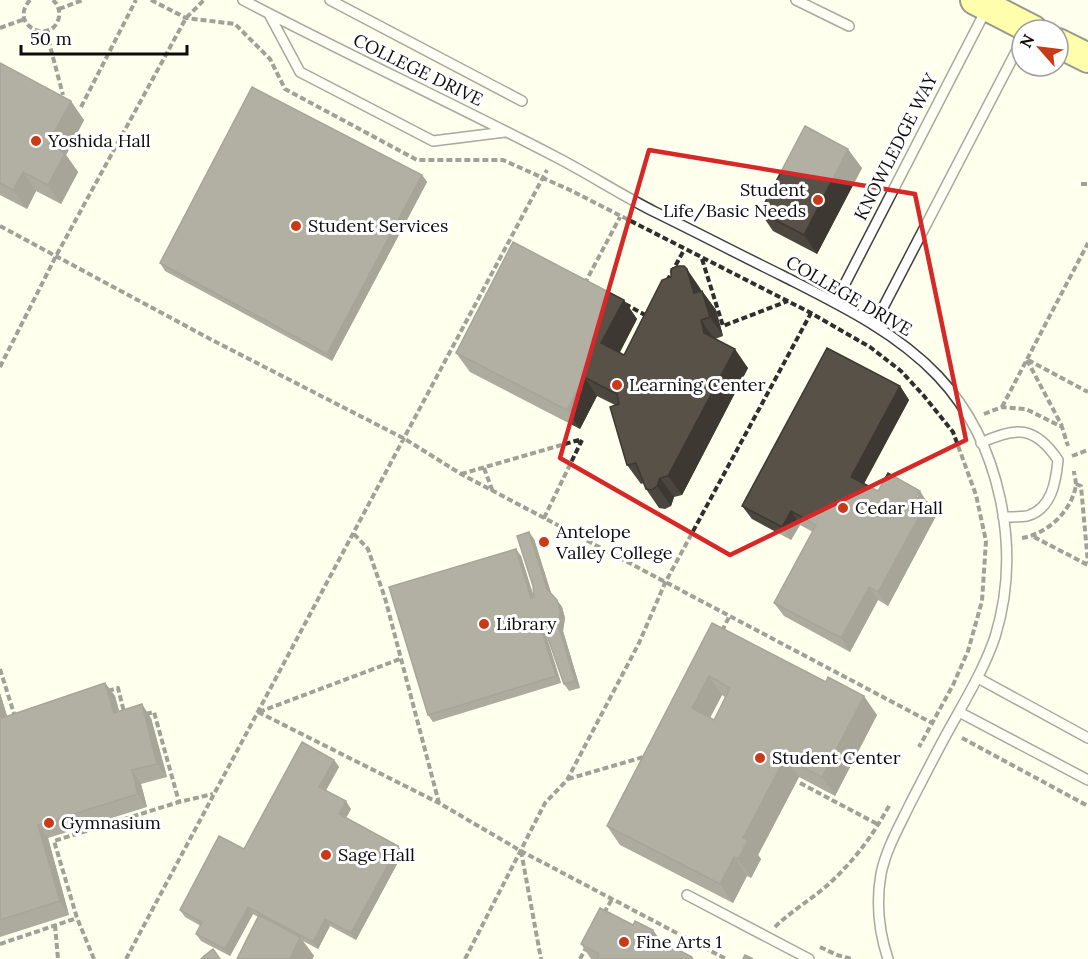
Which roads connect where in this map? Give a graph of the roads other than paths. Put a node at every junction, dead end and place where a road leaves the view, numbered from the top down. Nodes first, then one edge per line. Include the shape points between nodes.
1 (243, 0) edge
2 (330, 0) edge
3 (796, 0) edge
4 (982, 3) edge
5 (269, 14) junction
6 (1010, 21) edge
7 (849, 26) dead end
8 (1070, 49) edge
9 (1088, 58) edge
10 (1010, 66) edge
11 (522, 101) dead end
12 (506, 132) junction
13 (835, 303) junction
14 (874, 325) junction
15 (981, 443) junction
16 (1003, 517) junction
17 (978, 678) junction
18 (959, 712) junction
19 (1088, 738) edge
20 (1088, 780) edge
21 (687, 895) edge
22 (809, 959) edge
23 (888, 959) edge

1 - 5 lane, COLLEGE DRIVE
2 - 11 lane
3 - 7 lane
4 - 6 main road
4 - 13 lane, KNOWLEDGE WAY
5 - 12 lane, COLLEGE DRIVE
5 - 12 lane via 300,72 433,141
8 - 9 main road
10 - 14 lane
12 - 13 lane, COLLEGE DRIVE
13 - 14 lane, COLLEGE DRIVE
14 - 15 lane, COLLEGE DRIVE via 893,336 940,378
15 - 16 lane, COLLEGE DRIVE
15 - 16 lane via 1005,432 1029,433 1047,443 1058,460 1056,486 1045,504 1029,515
16 - 17 lane, COLLEGE DRIVE via 1007,539 1003,599 996,632
17 - 18 lane, COLLEGE DRIVE
17 - 19 lane
18 - 20 lane
18 - 23 lane, COLLEGE DRIVE via 895,835 881,874 878,906
21 - 22 lane

